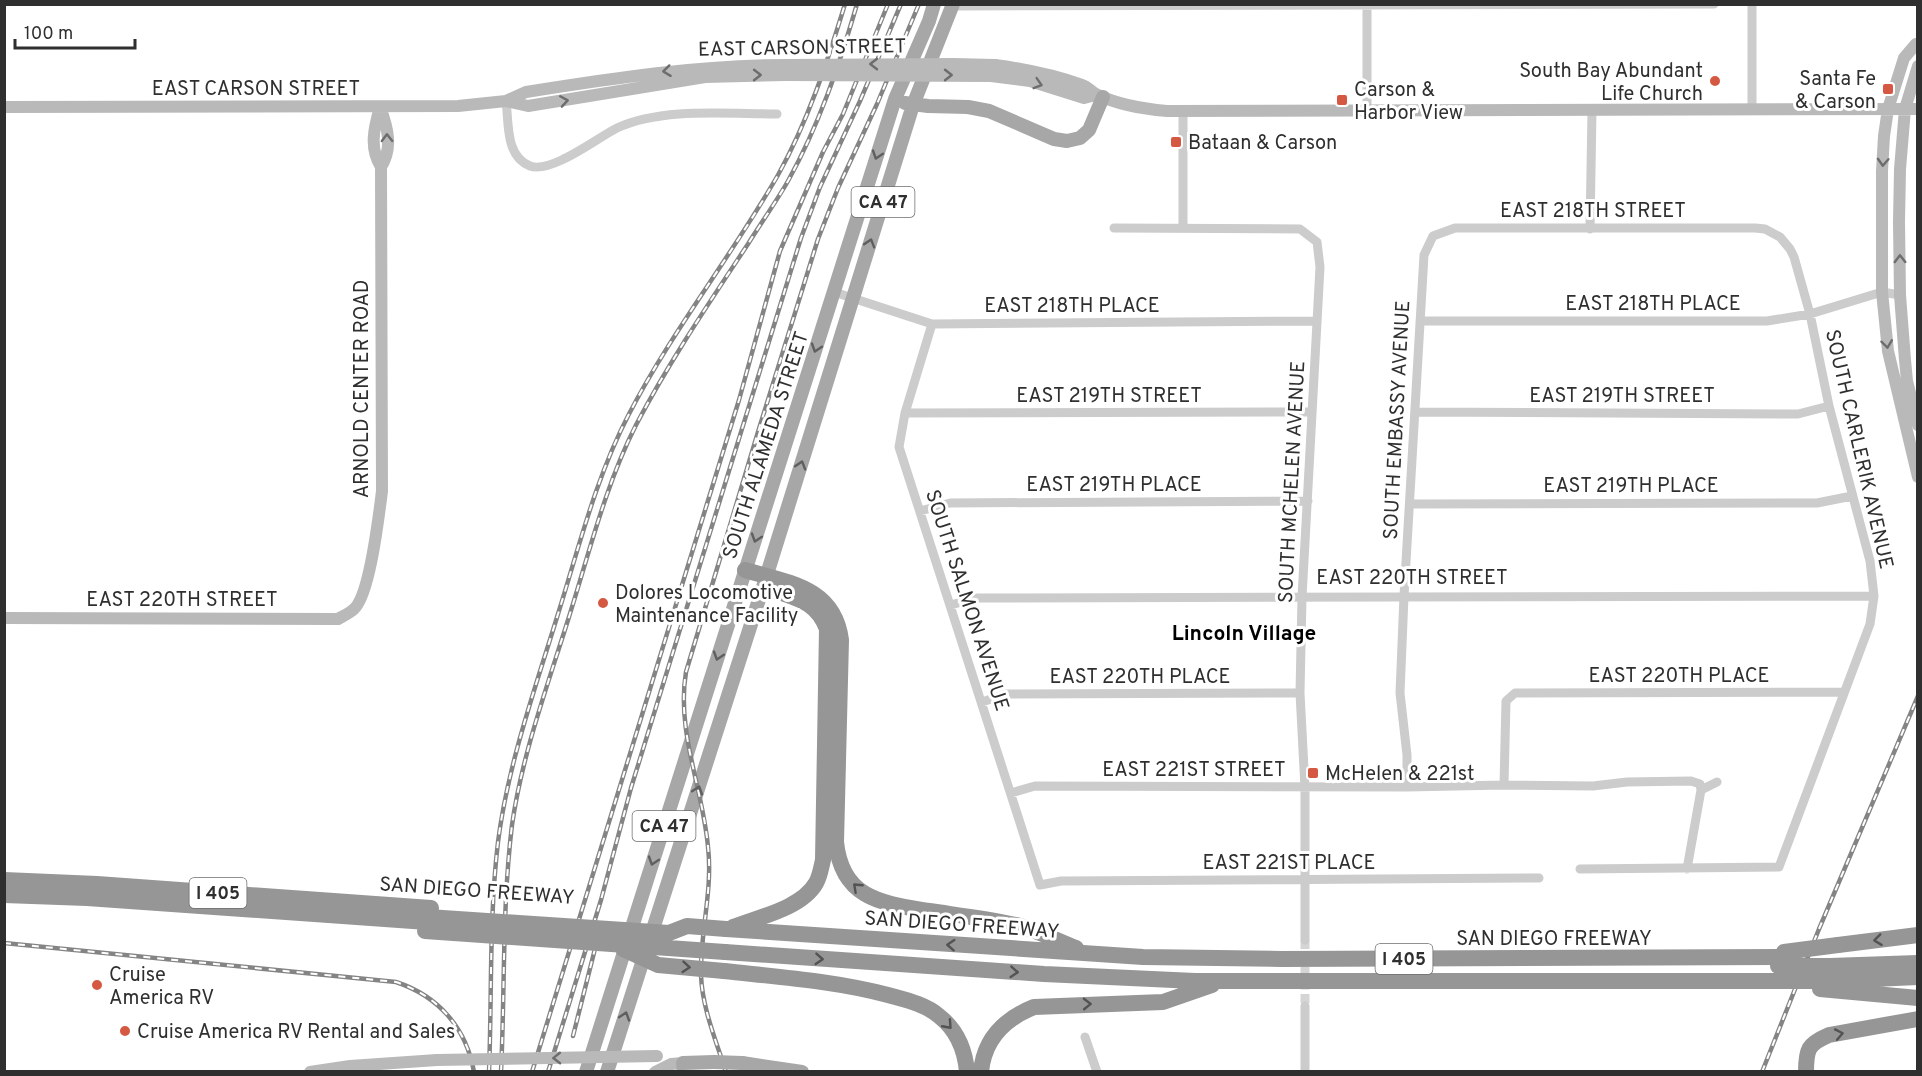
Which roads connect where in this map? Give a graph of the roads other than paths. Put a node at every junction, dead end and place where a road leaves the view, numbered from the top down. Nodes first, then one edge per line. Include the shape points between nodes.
1 (934, 4) edge
2 (1714, 4) edge
3 (1752, 4) edge
4 (953, 5) edge
5 (1367, 5) edge
6 (1917, 46) edge
7 (1917, 66) edge
8 (1099, 96) junction
9 (895, 99) junction
10 (506, 101) junction
11 (913, 105) junction
12 (4, 107) edge
13 (380, 107) junction
14 (1752, 109) junction
15 (1888, 109) junction
16 (1911, 109) edge
17 (1367, 110) junction
18 (1592, 110) junction
19 (1183, 111) junction
20 (777, 114) dead end
21 (1114, 228) dead end
22 (1183, 228) junction
23 (1755, 228) joint
24 (1590, 229) junction
25 (1432, 236) joint
26 (834, 292) junction
27 (1882, 292) junction
28 (1900, 295) junction
29 (853, 298) junction
30 (1810, 314) junction
31 (1317, 321) junction
32 (1420, 321) junction
33 (932, 324) junction
34 (1829, 406) junction
35 (1312, 412) junction
36 (1415, 412) junction
37 (905, 413) junction
38 (1917, 425) edge
39 (1917, 477) edge
40 (1852, 496) junction
41 (1308, 501) junction
42 (1410, 504) junction
43 (920, 511) junction
44 (744, 575) junction
45 (765, 582) junction
46 (1404, 596) junction
47 (1874, 596) junction
48 (1302, 597) junction
49 (951, 605) junction
50 (356, 608) joint
51 (4, 618) edge
52 (1843, 692) junction
53 (1300, 693) junction
54 (982, 702) junction
55 (1717, 782) dead end
56 (1504, 785) junction
57 (1407, 787) junction
58 (1305, 788) junction
59 (1701, 789) junction
60 (1011, 793) junction
61 (1580, 869) dead end
62 (1688, 869) junction
63 (1539, 878) dead end
64 (4, 880) edge
65 (1305, 880) junction
66 (1040, 885) joint
67 (4, 890) edge
68 (4, 895) edge
69 (4, 904) edge
70 (428, 919) junction
71 (1917, 935) edge
72 (1305, 940) tunnel mouth
73 (726, 941) junction
74 (611, 943) junction
75 (1094, 954) junction
76 (1917, 954) edge
77 (1117, 955) junction
78 (1917, 963) edge
79 (1917, 968) edge
80 (1777, 969) junction
81 (1828, 969) junction
82 (1917, 977) edge
83 (1195, 981) junction
84 (1221, 982) junction
85 (1917, 998) edge
86 (1305, 1006) tunnel mouth
87 (1917, 1019) edge
88 (1085, 1037) dead end
89 (679, 1066) edge
90 (310, 1071) edge
91 (586, 1071) edge
92 (607, 1071) edge
93 (655, 1071) edge
94 (802, 1071) edge
95 (967, 1071) edge
96 (981, 1071) edge
97 (1097, 1071) edge
98 (1305, 1071) edge
99 (1806, 1071) edge

1 - 9 main road, SOUTH ALAMEDA STREET / CA 47
2 - 5 street
3 - 14 street
4 - 5 street
4 - 11 main road, SOUTH ALAMEDA STREET / CA 47
5 - 17 street
6 - 15 main road via 1904,58
7 - 16 main road
8 - 10 main road, EAST CARSON STREET, bridge via 1084,98 993,71 786,70 705,77 528,106
8 - 11 main road via 1089,130 1080,138 1067,141 980,109
8 - 19 main road, EAST CARSON STREET via 1152,110
9 - 11 main road
9 -> 26 main road, SOUTH ALAMEDA STREET / CA 47
10 - 13 main road, EAST CARSON STREET
10 - 20 street via 513,152 521,161 539,168 640,120 676,115
29 -> 11 main road, SOUTH ALAMEDA STREET / CA 47
12 - 13 main road, EAST CARSON STREET
13 - 50 main road, ARNOLD CENTER ROAD via 387,125 387,156 381,167 382,491 376,542
14 - 15 main road, EAST CARSON STREET
14 - 18 main road, EAST CARSON STREET
15 - 16 main road, EAST CARSON STREET
15 -> 27 main road via 1882,171
28 -> 16 main road via 1900,170
17 - 18 main road, EAST CARSON STREET
17 - 19 main road, EAST CARSON STREET
18 - 24 street
19 - 22 street
21 - 22 street
22 - 31 street, SOUTH MCHELEN AVENUE via 1300,229 1317,242
23 - 24 street, EAST 218TH STREET
23 - 30 street, SOUTH CARLERIK AVENUE via 1774,232 1791,249
24 - 25 street, EAST 218TH STREET via 1455,228
25 - 32 street, SOUTH EMBASSY AVENUE via 1424,255
26 - 29 street, EAST 218TH PLACE
26 -> 44 main road, SOUTH ALAMEDA STREET / CA 47
27 - 28 street
27 - 30 street, EAST 218TH PLACE
27 -> 39 main road via 1888,351
28 - 38 main road via 1908,381
29 - 33 street, EAST 218TH PLACE
45 -> 29 main road, SOUTH ALAMEDA STREET / CA 47
30 - 32 street, EAST 218TH PLACE via 1767,321
30 - 34 street, SOUTH CARLERIK AVENUE
31 - 33 street, EAST 218TH PLACE
31 - 35 street, SOUTH MCHELEN AVENUE
32 - 36 street, SOUTH EMBASSY AVENUE
33 - 37 street, SOUTH SALMON AVENUE
34 - 36 street, EAST 219TH STREET via 1798,414
34 - 40 street, SOUTH CARLERIK AVENUE
35 - 37 street, EAST 219TH STREET
35 - 41 street, SOUTH MCHELEN AVENUE
36 - 42 street, SOUTH EMBASSY AVENUE
37 - 43 street, SOUTH SALMON AVENUE via 899,447
40 - 42 street, EAST 219TH PLACE via 1817,503
40 - 47 street, SOUTH CARLERIK AVENUE via 1870,561
41 - 43 street, EAST 219TH PLACE via 950,503
41 - 48 street, SOUTH MCHELEN AVENUE
42 - 46 street, SOUTH EMBASSY AVENUE
43 - 49 street, SOUTH SALMON AVENUE
44 - 45 highway
44 -> 91 main road, SOUTH ALAMEDA STREET / CA 47
45 - 73 highway via 812,607 827,629 824,860 816,883 801,899
75 -> 45 highway via 1014,924 883,903 850,882 839,863 836,842 840,629 833,612 817,595 803,588
92 -> 45 main road, SOUTH ALAMEDA STREET / CA 47
46 - 47 street, EAST 220TH STREET
46 - 48 street, EAST 220TH STREET
46 - 57 street, SOUTH EMBASSY AVENUE via 1400,693
47 - 52 street, SOUTH CARLERIK AVENUE via 1870,624
48 - 49 street, EAST 220TH STREET via 975,598
48 - 53 street, SOUTH MCHELEN AVENUE
49 - 54 street, SOUTH SALMON AVENUE
50 - 51 main road, EAST 220TH STREET via 338,619
52 - 56 street, EAST 220TH PLACE via 1515,693 1506,701
52 - 62 street, SOUTH CARLERIK AVENUE via 1779,867
53 - 54 street, EAST 220TH PLACE via 1006,694
53 - 58 street, SOUTH MCHELEN AVENUE
54 - 60 street, SOUTH SALMON AVENUE
55 - 59 street
56 - 57 street, EAST 221ST STREET
56 - 59 street, EAST 221ST STREET via 1691,781 1700,784
57 - 58 street, EAST 221ST STREET
58 - 60 street, EAST 221ST STREET via 1035,786
58 - 65 street, SOUTH MCHELEN AVENUE
59 - 62 street
60 - 66 street, SOUTH SALMON AVENUE
61 - 62 street
63 - 65 street, EAST 221ST PLACE
64 - 70 highway, SAN DIEGO FREEWAY / I 405 via 96,884
65 - 66 street, EAST 221ST PLACE via 1061,881
65 - 72 street, SOUTH MCHELEN AVENUE
67 - 70 highway
68 - 70 highway
69 - 70 highway, SAN DIEGO FREEWAY / I 405
70 - 73 highway
70 - 73 highway, SAN DIEGO FREEWAY / I 405, bridge via 669,933 687,926
70 - 74 highway, SAN DIEGO FREEWAY / I 405, bridge
71 -> 81 highway
73 - 74 highway, SAN DIEGO FREEWAY / I 405, bridge
75 -> 73 highway, SAN DIEGO FREEWAY / I 405 via 773,932
73 -> 83 highway, SAN DIEGO FREEWAY / I 405 via 761,955
74 -> 95 highway, bridge via 658,965 850,986 903,999 938,1014 956,1034 964,1050
75 - 77 highway, SAN DIEGO FREEWAY / I 405
76 - 81 highway, SAN DIEGO FREEWAY / I 405
77 - 80 highway via 1143,965 1174,966
77 - 80 highway, SAN DIEGO FREEWAY / I 405 via 1281,959 1746,957
78 - 81 highway
79 - 81 highway
80 - 81 highway, bridge
80 - 81 highway, SAN DIEGO FREEWAY / I 405, bridge
80 - 83 highway via 1451,974 1218,972
80 - 84 highway, SAN DIEGO FREEWAY / I 405 via 1745,982
81 - 82 highway, SAN DIEGO FREEWAY / I 405
81 - 85 highway
83 - 84 highway, SAN DIEGO FREEWAY / I 405
96 -> 84 highway via 997,1030 1034,1007 1163,1002
86 - 98 street
99 -> 87 highway via 1809,1047 1821,1038
88 - 97 street
89 -> 90 main road, bridge via 657,1056 437,1060
89 - 93 main road
89 - 94 main road, bridge via 742,1063

